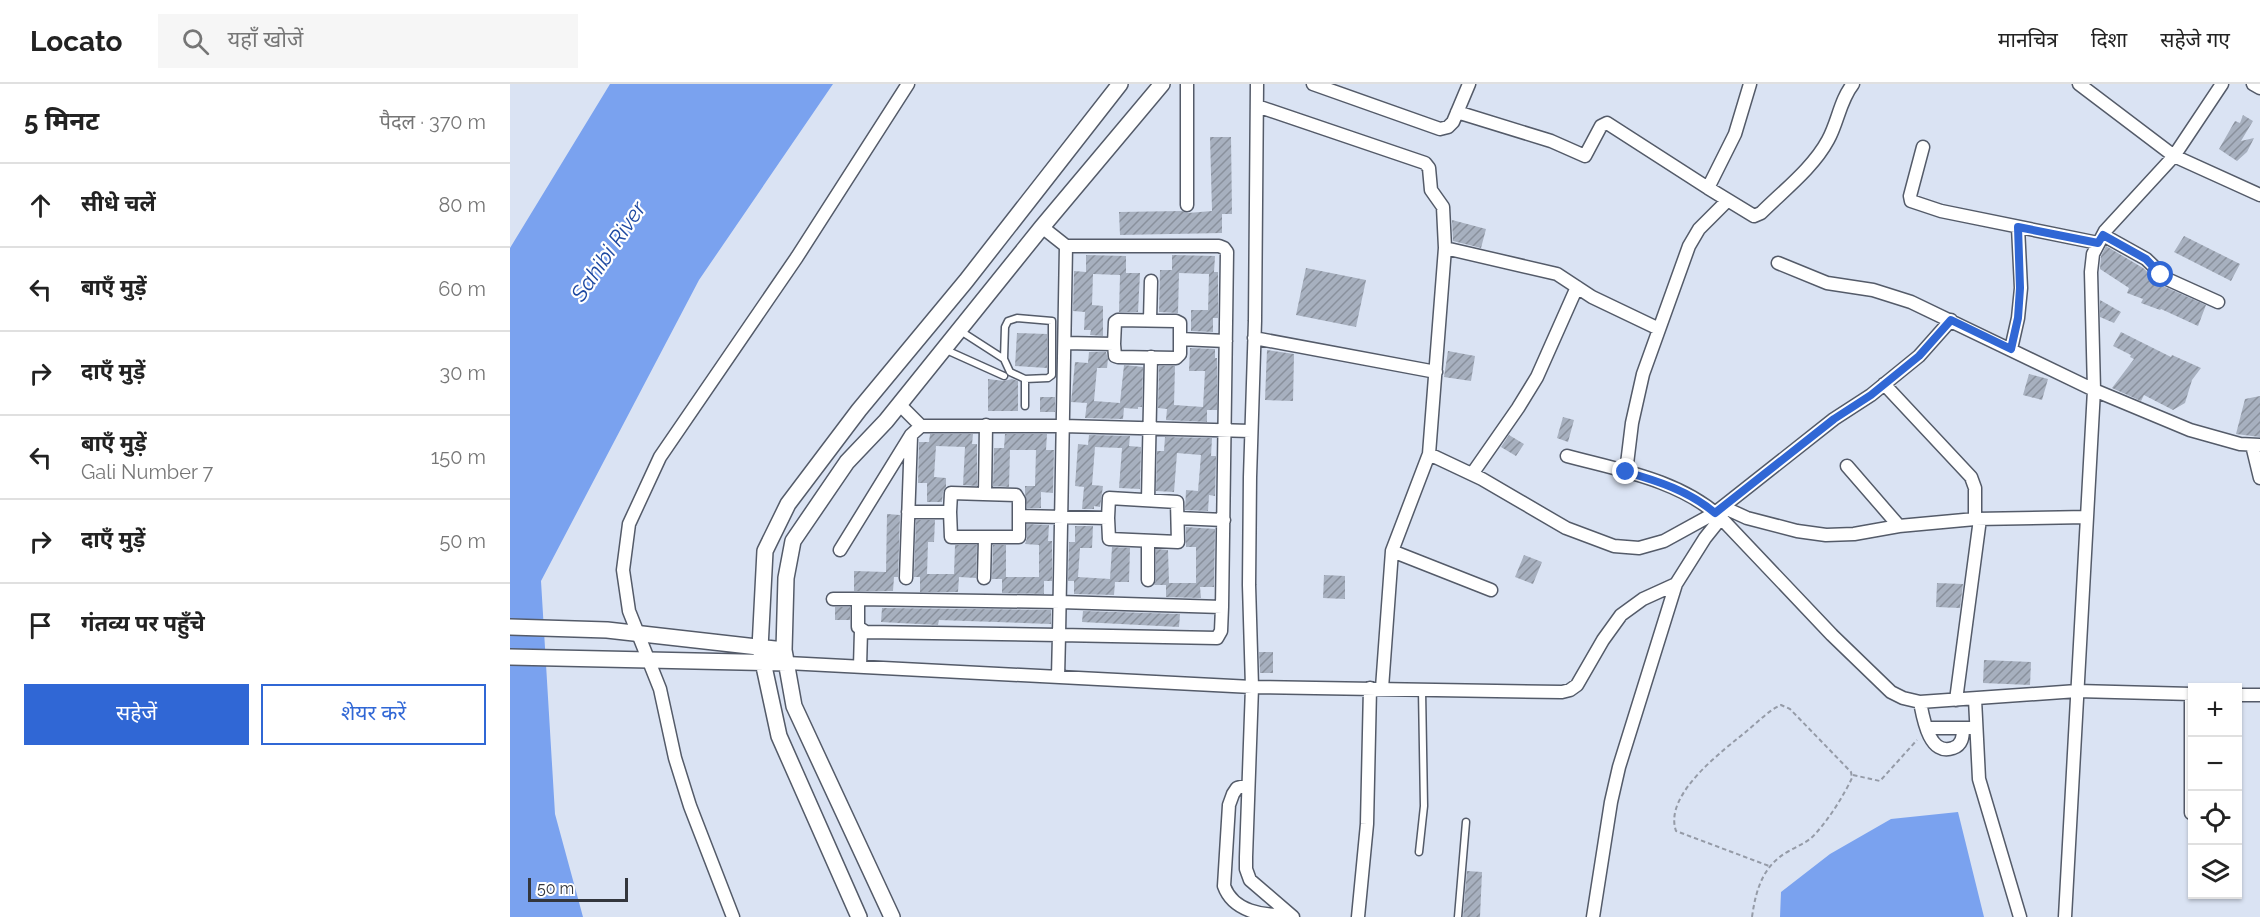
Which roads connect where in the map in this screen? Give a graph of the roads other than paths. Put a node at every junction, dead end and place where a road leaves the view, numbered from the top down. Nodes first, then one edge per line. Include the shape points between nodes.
1 (908, 84) edge
2 (1120, 84) edge
3 (1161, 84) edge
4 (1187, 84) edge
5 (1257, 84) edge
6 (1313, 84) edge
7 (1469, 84) edge
8 (1750, 84) edge
9 (1852, 84) edge
10 (2079, 84) edge
11 (2222, 84) edge
12 (2253, 84) edge
13 (2260, 88) edge
14 (1257, 106) junction
15 (1457, 112) junction
16 (1923, 147) dead end
17 (2174, 156) junction
18 (1707, 188) junction
19 (2260, 195) edge
20 (1727, 201) junction
21 (1187, 205) dead end
22 (1042, 227) junction
23 (2018, 227) junction
24 (2100, 239) junction
25 (1066, 246) junction
26 (1445, 248) junction
27 (1778, 263) dead end
28 (1151, 281) dead end
29 (1577, 287) junction
30 (2218, 302) dead end
31 (1150, 320) junction
32 (1951, 320) junction
33 (1659, 329) junction
34 (959, 330) junction
35 (1254, 338) junction
36 (1180, 339) junction
37 (1226, 340) junction
38 (1065, 344) junction
39 (1114, 344) junction
40 (943, 349) junction
41 (2011, 349) junction
42 (1151, 357) junction
43 (1004, 359) junction
44 (1436, 372) junction
45 (1004, 376) dead end
46 (1025, 379) junction
47 (1884, 384) junction
48 (2094, 390) junction
49 (899, 404) junction
50 (1025, 406) dead end
51 (921, 426) junction
52 (986, 426) junction
53 (1063, 426) junction
54 (1150, 428) junction
55 (1225, 429) junction
56 (1251, 431) junction
57 (911, 435) junction
58 (2256, 445) edge
59 (1429, 454) junction
60 (1567, 456) dead end
61 (1847, 466) dead end
62 (1626, 472) junction
63 (1472, 474) junction
64 (2260, 478) edge
65 (985, 494) junction
66 (1148, 500) junction
67 (908, 512) junction
68 (950, 512) junction
69 (1720, 513) junction
70 (1019, 516) junction
71 (1061, 517) junction
72 (2087, 517) junction
73 (1108, 518) junction
74 (1178, 518) junction
75 (1977, 519) junction
76 (1224, 520) junction
77 (1899, 526) junction
78 (985, 538) junction
79 (1148, 542) junction
80 (840, 550) dead end
81 (1392, 551) junction
82 (906, 578) dead end
83 (984, 578) dead end
84 (1148, 580) dead end
85 (1676, 584) junction
86 (1491, 590) dead end
87 (833, 598) dead end
88 (858, 599) junction
89 (1060, 602) junction
90 (1222, 608) junction
91 (510, 627) edge
92 (861, 630) junction
93 (638, 634) junction
94 (1059, 635) junction
95 (761, 655) junction
96 (510, 657) edge
97 (785, 657) junction
98 (650, 660) junction
99 (860, 667) junction
100 (1058, 677) junction
101 (1252, 687) junction
102 (1376, 688) junction
103 (1422, 689) junction
104 (2077, 691) junction
105 (2188, 694) edge
106 (2242, 695) edge
107 (2260, 695) edge
108 (1975, 699) junction
109 (1956, 700) junction
110 (1920, 702) junction
111 (1926, 728) junction
112 (1964, 728) junction
113 (1977, 728) junction
114 (2192, 737) edge
115 (1248, 785) junction
116 (2191, 791) edge
117 (1466, 822) dead end
118 (1419, 852) dead end
119 (1290, 916) edge
120 (733, 917) edge
121 (859, 917) edge
122 (892, 917) edge
123 (1358, 917) edge
124 (1458, 917) edge
125 (1593, 917) edge
126 (2020, 917) edge
127 (2065, 917) edge

1 - 93 street via 660,457 629,524 625,542 625,591
2 - 95 street via 788,504 765,550
3 - 22 street
4 - 21 street
5 - 14 street
6 - 15 street via 1432,128 1448,127
7 - 15 street
8 - 18 street via 1736,134
9 - 20 street via 1820,153 1761,213 1751,215
10 - 17 street
11 - 17 street
12 - 13 street
14 - 26 street via 1425,163 1431,190 1443,207
14 - 35 street
15 - 18 street via 1551,141 1585,156 1601,126 1607,123
16 - 23 street via 1911,201
17 - 19 street
17 - 24 street
18 - 20 street
20 - 33 street via 1699,229 1689,246
22 - 25 street
22 - 34 street
23 - 24 street
23 - 41 street via 2020,288
24 - 30 street via 2146,259 2167,279
24 - 48 street via 2091,272
25 - 37 street via 1224,248 1228,260
25 - 38 street
26 - 29 street via 1547,271
26 - 44 street
27 - 32 street via 1827,283 1890,295
28 - 31 street
29 - 33 street
29 - 63 street via 1537,377
31 - 36 street via 1178,321
31 - 39 street via 1116,320
32 - 41 street
32 - 47 street via 1919,356
33 - 62 street via 1641,382
34 - 40 street
34 - 43 lane
35 - 44 street
35 - 56 street
36 - 37 street
36 - 42 street via 1180,354 1176,358
37 - 55 street
38 - 39 street
38 - 53 street
39 - 42 street via 1115,356
40 - 45 lane
40 - 49 street
41 - 48 street
42 - 54 street
43 - 46 lane via 1010,372
43 - 46 lane via 1005,327 1011,319 1052,321 1052,375
44 - 59 street
46 - 50 lane
47 - 69 street via 1834,419
47 - 75 street via 1971,477
48 - 58 street via 2205,435
48 - 72 street
49 - 51 street
49 - 97 street via 847,462 793,541 786,578
51 - 52 street
51 - 57 street
52 - 53 street
52 - 65 street
53 - 54 street
53 - 71 street
54 - 55 street
54 - 66 street
55 - 56 street
55 - 76 street
56 - 101 street
57 - 67 street
57 - 80 street
58 - 64 street
59 - 63 street
59 - 81 street
60 - 62 street
61 - 77 street
62 - 69 street via 1663,483
63 - 69 street via 1566,528 1614,546 1640,548 1664,541
65 - 68 street via 951,493
65 - 70 street via 1016,495
66 - 73 street via 1109,498
66 - 74 street via 1177,502
67 - 68 street
67 - 82 street
68 - 78 street via 951,537
69 - 77 street via 1826,534 1854,534
69 - 85 street
69 - 110 street via 1832,635 1891,692
70 - 71 street
70 - 78 street via 1018,538
71 - 73 street
71 - 89 street
72 - 75 street
72 - 104 street
73 - 79 street via 1109,539
74 - 76 street
74 - 79 street via 1178,542
75 - 77 street
75 - 109 street
76 - 90 street
78 - 83 street
79 - 84 street
81 - 86 street
81 - 102 street
85 - 103 street via 1643,598 1621,615 1570,690
85 - 125 street via 1619,767
87 - 88 street
88 - 89 street
88 - 92 street via 856,621
89 - 90 street
89 - 94 street
90 - 94 street via 1217,638
91 - 93 street
92 - 94 street
92 - 99 street
93 - 95 street
93 - 98 street
94 - 100 street
95 - 97 street
95 - 98 street
95 - 121 street via 779,736
96 - 98 street
97 - 99 street
97 - 122 street via 794,706
98 - 120 street via 690,806
99 - 100 street
100 - 101 street
101 - 102 street
101 - 115 street
102 - 103 street
102 - 123 street
103 - 118 lane via 1424,806
104 - 105 street
104 - 108 street
104 - 127 street
106 - 107 street
108 - 109 street
108 - 113 street
109 - 110 street
110 - 111 street
111 - 112 street
111 - 112 street via 1935,744 1947,749 1960,743
112 - 113 street
113 - 126 street via 1981,790
114 - 116 street
115 - 119 street via 1246,869 1250,880
115 - 119 street via 1238,788 1229,805 1224,886 1228,897 1252,912
117 - 124 lane

